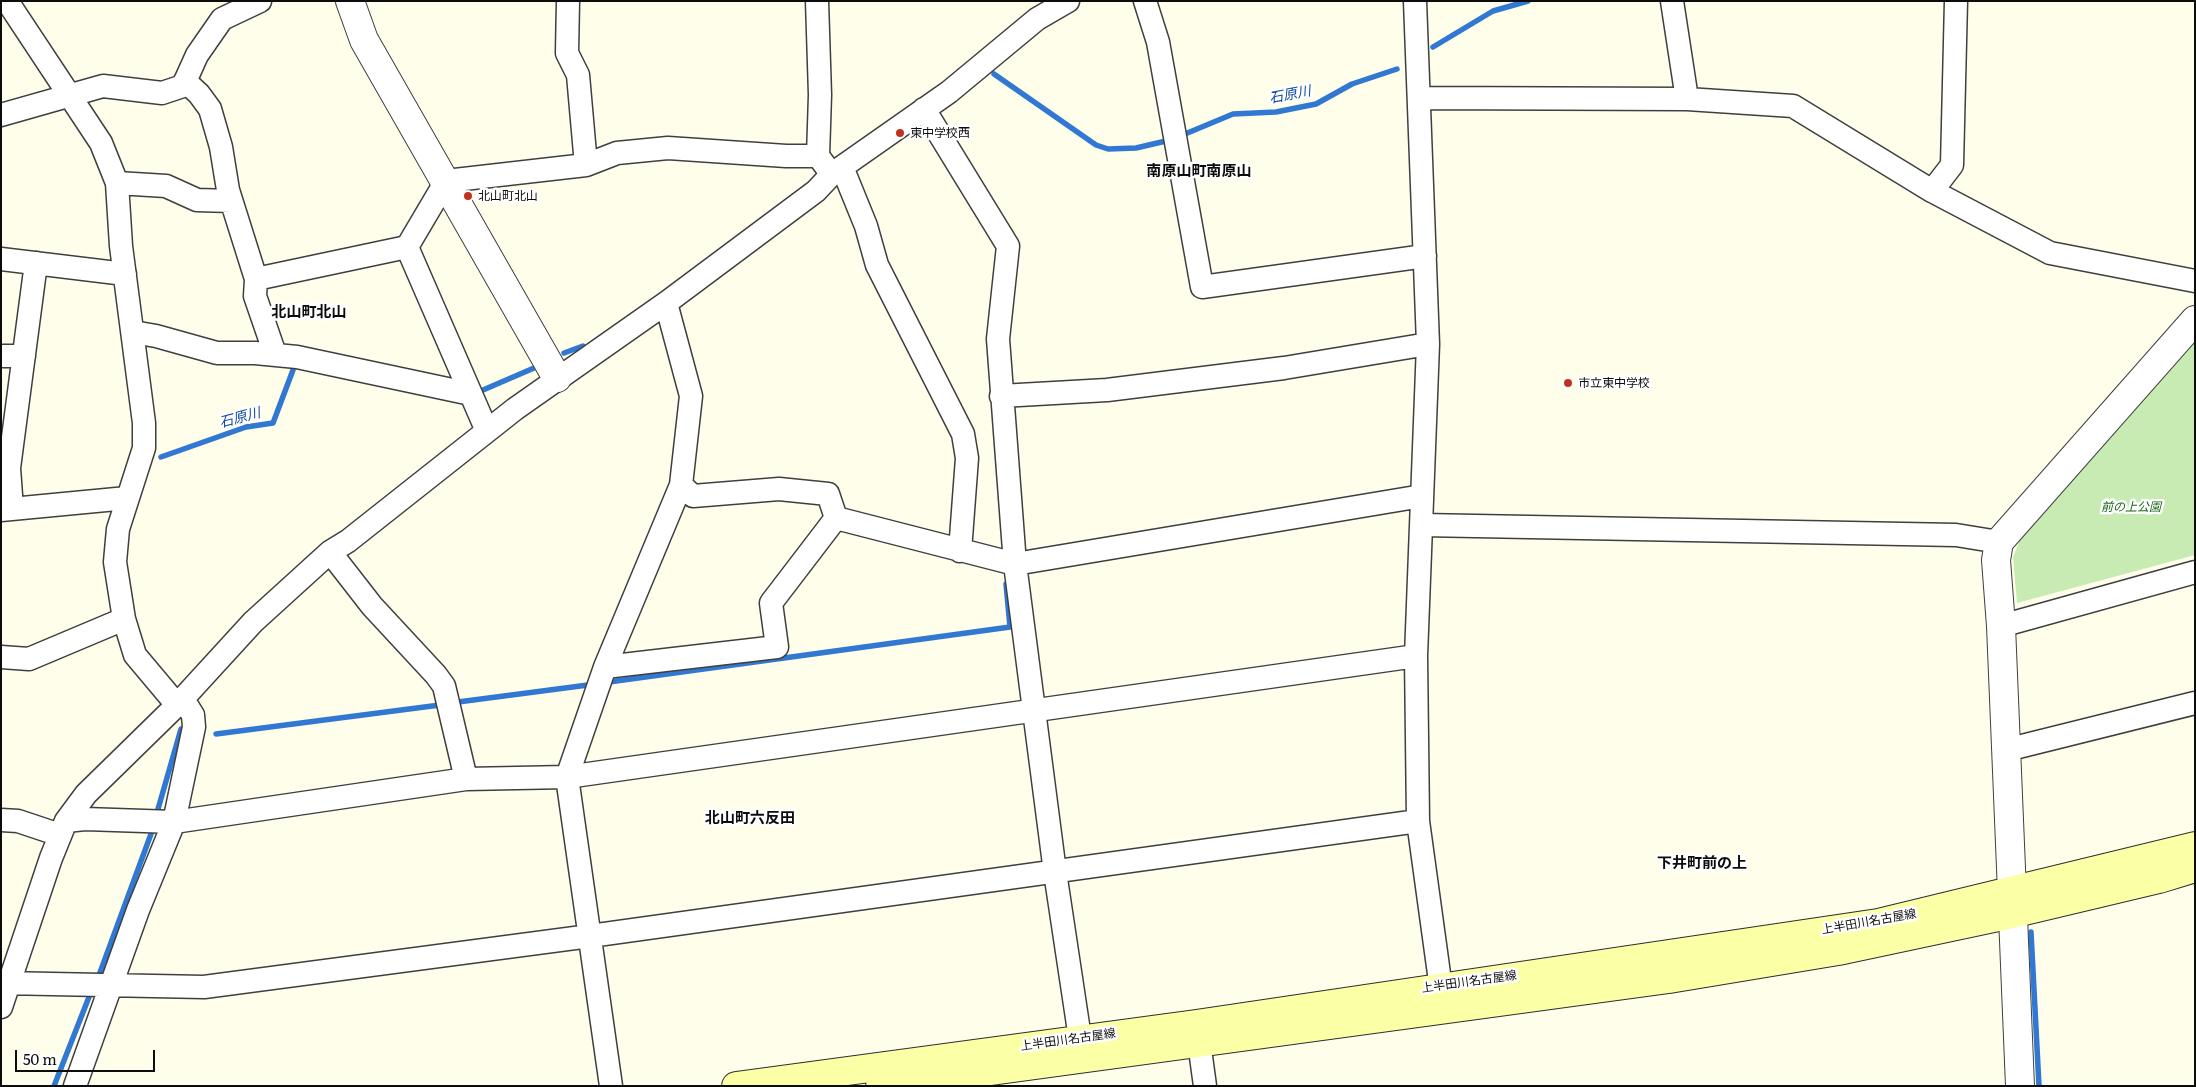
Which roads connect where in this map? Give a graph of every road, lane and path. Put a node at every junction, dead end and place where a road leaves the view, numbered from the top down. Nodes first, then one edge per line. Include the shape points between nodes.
1 (8, 1) edge
2 (260, 1) edge
3 (350, 1) edge
4 (568, 1) edge
5 (818, 1) edge
6 (1068, 1) edge
7 (1145, 1) edge
8 (1415, 1) edge
9 (1672, 1) edge
10 (1956, 1) edge
11 (232, 7) edge
12 (185, 81) junction
13 (68, 94) junction
14 (1420, 98) junction
15 (1687, 99) junction
16 (924, 109) junction
17 (1, 115) edge
18 (818, 156) junction
19 (586, 165) junction
20 (837, 171) junction
21 (446, 181) junction
22 (117, 183) junction
23 (1932, 191) junction
24 (231, 201) junction
25 (407, 247) junction
26 (1425, 256) junction
27 (1, 259) edge
28 (36, 263) junction
29 (125, 274) junction
30 (256, 279) junction
31 (2195, 282) edge
32 (666, 303) junction
33 (2195, 320) edge
34 (133, 332) junction
35 (1428, 344) junction
36 (275, 354) junction
37 (1, 356) edge
38 (24, 356) junction
39 (557, 378) junction
40 (471, 394) junction
41 (1001, 396) junction
42 (487, 431) junction
43 (681, 485) junction
44 (1422, 496) junction
45 (127, 498) junction
46 (7, 509) edge
47 (836, 518) junction
48 (1422, 524) junction
49 (1999, 542) junction
50 (960, 551) junction
51 (330, 552) junction
52 (1015, 564) junction
53 (2195, 572) edge
54 (124, 619) junction
55 (2001, 626) junction
56 (1416, 656) junction
57 (1, 657) edge
58 (605, 667) junction
59 (180, 702) junction
60 (2195, 703) edge
61 (1035, 710) junction
62 (2006, 750) junction
63 (567, 777) junction
64 (466, 779) junction
65 (1, 820) edge
66 (1418, 821) junction
67 (174, 822) junction
68 (63, 828) junction
69 (2195, 846) edge
70 (2195, 868) edge
71 (1055, 872) junction
72 (2012, 903) junction
73 (590, 936) junction
74 (6, 983) edge
75 (110, 986) junction
76 (1442, 998) junction
77 (1, 1007) edge
78 (1080, 1038) junction
79 (1198, 1042) junction
80 (75, 1086) edge
81 (611, 1086) edge
82 (736, 1086) edge
83 (880, 1086) edge
84 (1205, 1086) edge
85 (2020, 1086) edge

1 - 13 street
2 - 11 street
3 - 21 street via 364,40
4 - 19 street via 567,53 578,75
5 - 18 street
6 - 16 street via 1037,19
7 - 26 street via 1158,42 1202,287
8 - 14 street
9 - 15 street
10 - 23 street via 1952,165
11 - 12 street via 197,55
12 - 13 street via 183,86 162,93 103,86
12 - 24 street via 210,109
13 - 17 street
13 - 22 street via 101,143
14 - 15 street
14 - 26 street
15 - 23 street via 1794,106
16 - 20 street
16 - 41 street via 1008,246 998,339
18 - 19 street via 668,148 617,153
18 - 20 street
19 - 21 street
20 - 32 street via 816,191
20 - 50 street via 866,226 877,265 963,434 967,458
21 - 25 street
21 - 39 street
22 - 24 street via 166,186 197,200
22 - 29 street
23 - 31 street via 2050,253
24 - 30 street
25 - 30 street
25 - 40 street
26 - 35 street
27 - 28 street
28 - 29 street
28 - 38 street
29 - 34 street
30 - 36 street via 255,296
32 - 39 street
32 - 43 street via 691,396
33 - 49 street
34 - 36 street via 218,353
34 - 45 street via 144,448
35 - 41 street via 1274,370 1107,390
35 - 44 street
36 - 40 street
37 - 38 street
38 - 46 street via 9,468
39 - 42 street
40 - 42 street
41 - 52 street
42 - 51 street
43 - 47 street via 693,496 780,489 828,494
43 - 58 street
44 - 48 street
44 - 52 street
45 - 46 street
45 - 54 street via 118,529 115,562
47 - 50 street
47 - 58 street via 771,603 777,647
48 - 49 street via 1956,535
48 - 56 street
49 - 55 street via 1996,560
50 - 52 street
51 - 59 street via 254,622
51 - 64 street via 372,606 444,686
52 - 61 street
53 - 55 street
54 - 57 street via 29,658
54 - 59 street via 135,655
55 - 62 street
56 - 61 street
56 - 66 street
58 - 63 street
59 - 67 street via 194,716 194,727
59 - 68 street via 86,794
60 - 62 street
61 - 63 street
61 - 71 street
62 - 72 street
63 - 64 street
63 - 73 street
64 - 67 street
65 - 68 street
66 - 71 street
66 - 76 street
67 - 68 street via 85,819
67 - 75 street
68 - 74 street
69 - 72 main road, 上半田川名古屋線
70 - 72 main road, 上半田川名古屋線 via 2159,879
71 - 73 street
71 - 78 street
72 - 76 main road, 上半田川名古屋線 via 1878,922
72 - 85 street
73 - 75 street via 204,987
73 - 81 street
74 - 75 street
74 - 77 street
75 - 80 street
76 - 78 main road, 上半田川名古屋線
76 - 79 main road, 上半田川名古屋線
78 - 82 main road, 上半田川名古屋線
79 - 83 main road, 上半田川名古屋線
79 - 84 street

